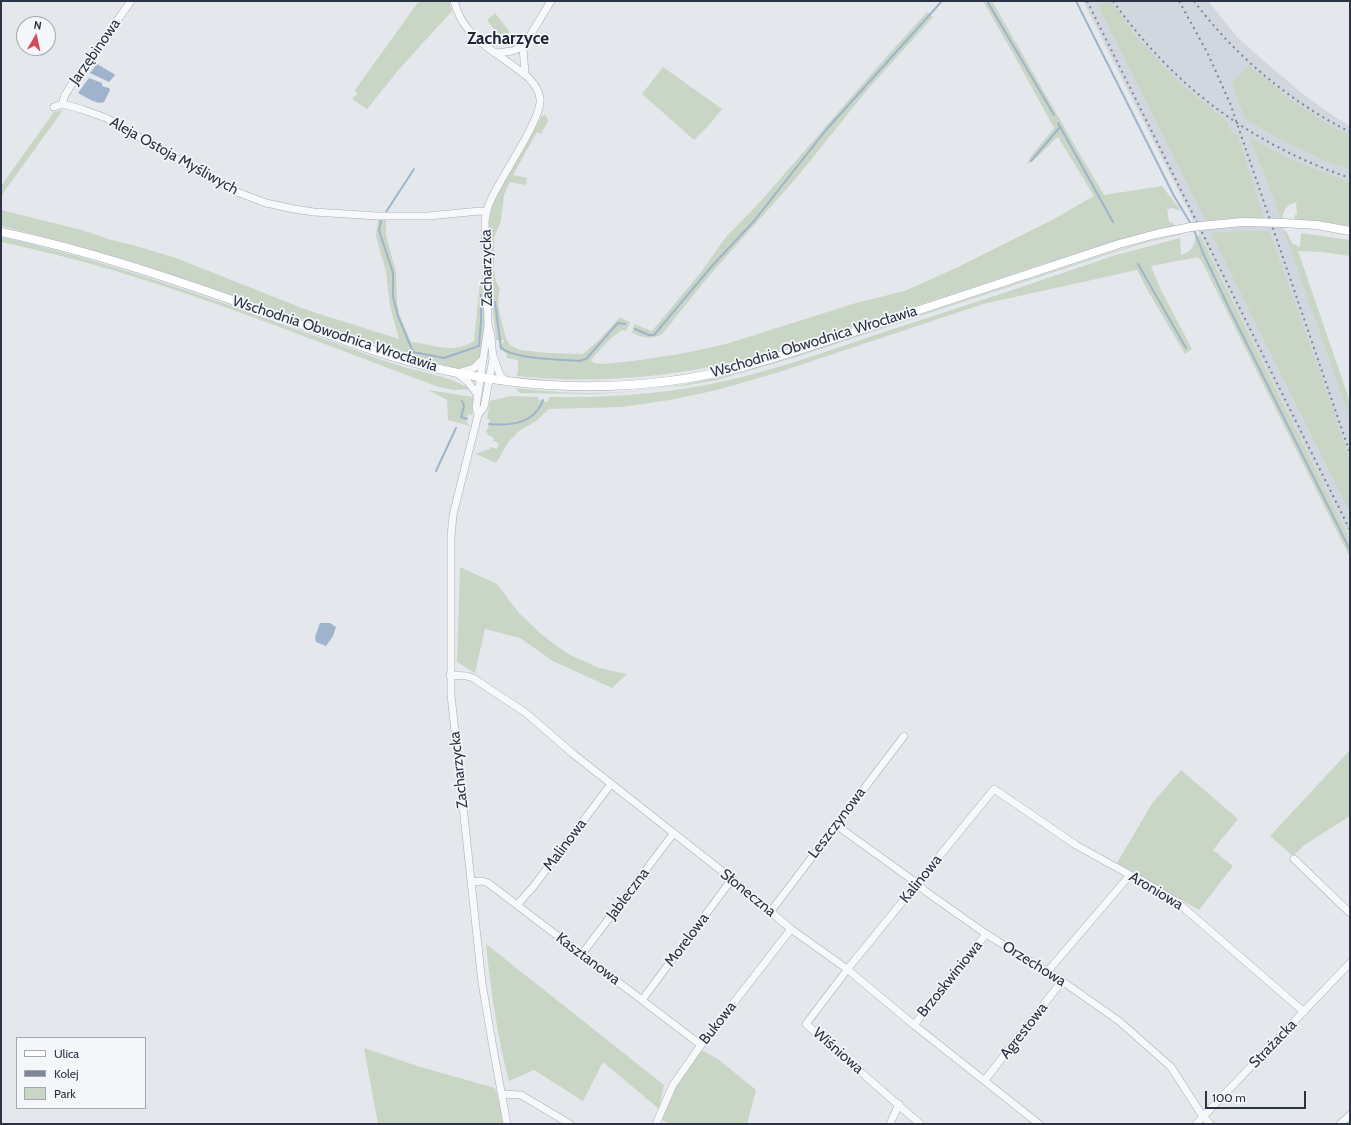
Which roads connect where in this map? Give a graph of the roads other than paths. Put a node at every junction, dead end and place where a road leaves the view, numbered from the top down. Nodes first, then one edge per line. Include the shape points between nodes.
1 (131, 1) edge
2 (454, 1) edge
3 (551, 1) edge
4 (523, 47) junction
5 (496, 54) junction
6 (524, 74) junction
7 (62, 104) junction
8 (54, 107) dead end
9 (487, 212) junction
10 (1350, 231) edge
11 (1, 232) edge
12 (488, 324) junction
13 (493, 356) junction
14 (483, 360) junction
15 (456, 373) junction
16 (480, 378) junction
17 (489, 379) junction
18 (507, 382) junction
19 (477, 394) junction
20 (478, 415) junction
21 (450, 675) junction
22 (904, 736) dead end
23 (611, 784) junction
24 (994, 789) joint
25 (836, 825) junction
26 (673, 834) junction
27 (1294, 859) dead end
28 (1130, 875) junction
29 (732, 879) junction
30 (472, 882) junction
31 (918, 884) junction
32 (517, 905) junction
33 (771, 911) junction
34 (1350, 913) edge
35 (791, 929) junction
36 (986, 934) junction
37 (582, 954) junction
38 (1350, 963) edge
39 (847, 970) junction
40 (1047, 972) junction
41 (1062, 981) junction
42 (642, 1000) junction
43 (1304, 1012) junction
44 (914, 1025) junction
45 (701, 1045) junction
46 (985, 1080) junction
47 (502, 1094) junction
48 (899, 1104) junction
49 (1350, 1115) edge
50 (1203, 1116) junction
51 (507, 1124) edge
52 (570, 1124) edge
53 (656, 1124) edge
54 (890, 1124) edge
55 (920, 1124) edge
56 (1039, 1124) edge
57 (1196, 1124) edge
58 (1210, 1124) edge
59 (1340, 1124) edge

1 - 7 street, Jarzębinowa via 70,87
2 - 5 street, Zacharzycka via 460,17 472,35
3 - 4 street
4 - 5 street
4 - 6 street
5 - 6 street, Zacharzycka
6 - 9 street, Zacharzycka via 537,90 540,99 539,110 494,191
7 - 8 street
7 - 9 street, Aleja Ostoja Myśliwych via 106,118 212,179 266,203 314,212 367,215 428,216
9 - 12 street, Zacharzycka via 485,222
10 - 18 main road, Wschodnia Obwodnica Wrocławia, bridge via 1317,225 1283,223 1242,222 1191,227 1119,244 811,346 721,372 671,381 612,387 564,387
11 - 15 main road, Wschodnia Obwodnica Wrocławia via 116,261 377,351
12 - 13 street, Zacharzycka
12 - 14 street, Zacharzycka
13 - 17 street, Zacharzycka
13 - 18 street via 500,375
14 - 15 street via 474,368
14 - 16 street, Zacharzycka
15 - 16 main road, Wschodnia Obwodnica Wrocławia
15 - 19 street via 468,382
16 - 17 main road, Wschodnia Obwodnica Wrocławia
16 - 19 street, Zacharzycka
17 - 18 main road, Wschodnia Obwodnica Wrocławia
17 - 20 street, Zacharzycka via 484,407
19 - 20 street, Zacharzycka
20 - 21 street, Zacharzycka via 453,515
21 - 23 street, Słoneczna via 467,676 487,686 526,713
21 - 30 street, Zacharzycka
22 - 25 street, Leszczynowa
23 - 26 street, Słoneczna
23 - 32 street, Malinowa
24 - 28 street, Aroniowa via 1076,845
24 - 31 street, Kalinowa
25 - 31 street, Orzechowa
25 - 33 street, Leszczynowa
26 - 29 street, Słoneczna
26 - 37 street, Jabłeczna
27 - 34 street
28 - 40 street
28 - 43 street, Aroniowa via 1177,902
29 - 33 street, Słoneczna
29 - 42 street, Morelowa
30 - 32 street, Kasztanowa via 482,880 488,883
30 - 47 street, Zacharzycka via 482,983
31 - 36 street, Orzechowa
31 - 39 street, Kalinowa
32 - 37 street, Kasztanowa
33 - 35 street, Słoneczna
35 - 39 street, Słoneczna
35 - 45 street, Bukowa
36 - 40 street, Orzechowa
36 - 44 street, Brzoskwiniowa
37 - 42 street, Kasztanowa
38 - 43 street, Strażacka
39 - 44 street, Słoneczna
39 - 48 street, Wiśniowa via 806,1024
40 - 41 street, Orzechowa
41 - 46 street, Agrestowa
41 - 50 street, Orzechowa via 1119,1021 1171,1067
42 - 45 street, Kasztanowa
43 - 50 street, Strażacka
44 - 46 street, Słoneczna
45 - 53 street, Bukowa via 673,1085
46 - 56 street, Słoneczna
47 - 51 street, Zacharzycka
47 - 52 street via 521,1094
48 - 54 street
48 - 55 street, Wiśniowa
49 - 59 street
50 - 57 street, Strażacka
50 - 58 street, Orzechowa

